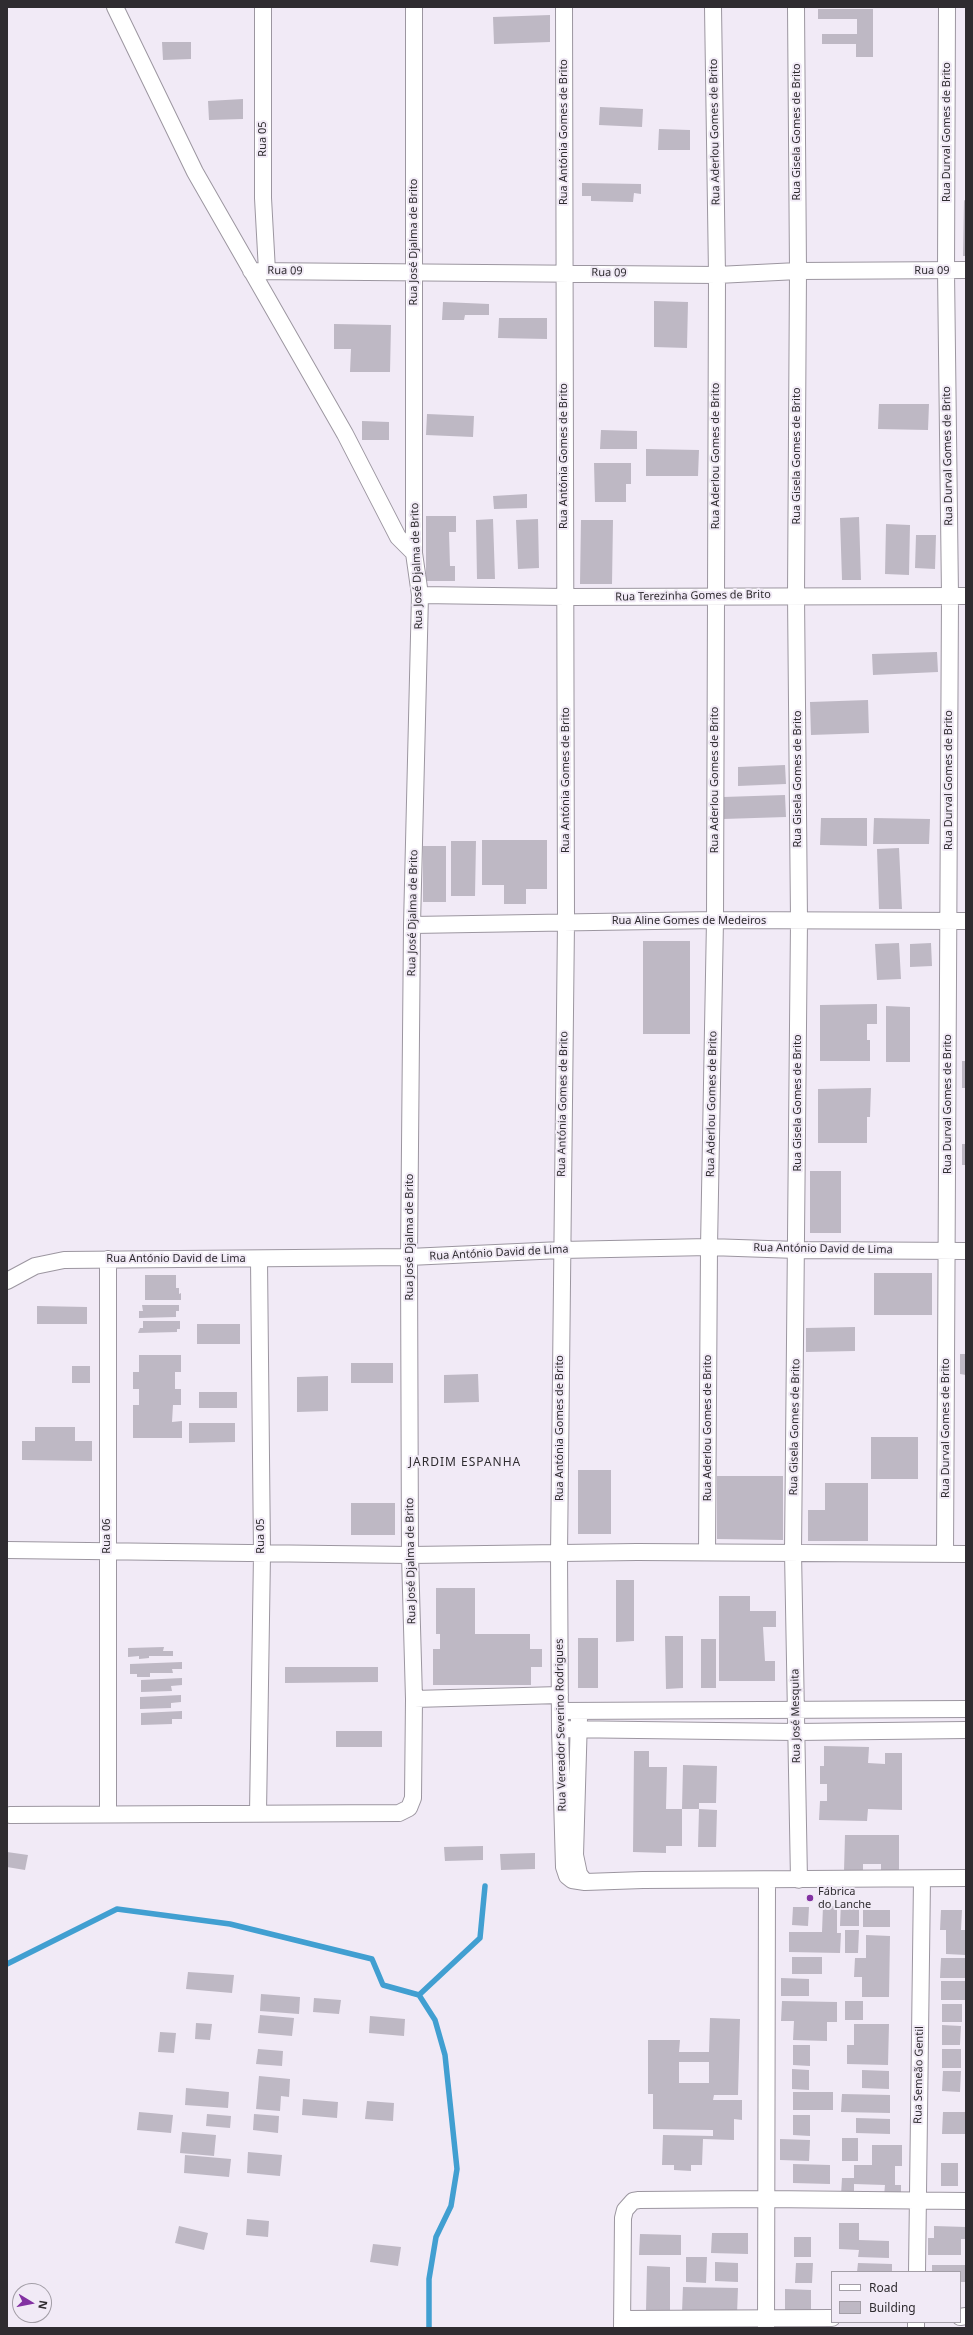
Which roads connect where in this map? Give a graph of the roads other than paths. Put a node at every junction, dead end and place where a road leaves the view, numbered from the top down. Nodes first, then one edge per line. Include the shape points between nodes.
1 (115, 7) edge
2 (263, 7) edge
3 (414, 7) edge
4 (564, 7) edge
5 (714, 7) edge
6 (796, 7) edge
7 (947, 7) edge
8 (966, 270) edge
9 (259, 271) junction
10 (798, 271) junction
11 (946, 271) junction
12 (563, 273) junction
13 (414, 274) junction
14 (717, 275) junction
15 (414, 554) junction
16 (420, 595) junction
17 (715, 595) junction
18 (796, 595) junction
19 (958, 596) edge
20 (565, 597) junction
21 (715, 920) junction
22 (799, 921) junction
23 (948, 921) junction
24 (966, 921) edge
25 (566, 922) junction
26 (412, 925) junction
27 (709, 1246) junction
28 (561, 1250) junction
29 (797, 1250) junction
30 (947, 1250) junction
31 (966, 1251) edge
32 (409, 1257) junction
33 (108, 1259) junction
34 (259, 1260) junction
35 (10, 1279) edge
36 (7, 1550) edge
37 (107, 1551) junction
38 (707, 1552) junction
39 (793, 1552) junction
40 (945, 1553) junction
41 (262, 1554) junction
42 (559, 1554) junction
43 (966, 1554) edge
44 (410, 1555) junction
45 (560, 1695) junction
46 (414, 1699) junction
47 (796, 1709) junction
48 (966, 1709) edge
49 (579, 1711) junction
50 (560, 1712) junction
51 (560, 1729) junction
52 (579, 1729) junction
53 (966, 1730) edge
54 (796, 1732) junction
55 (108, 1813) junction
56 (258, 1813) junction
57 (10, 1815) dead end
58 (966, 1878) edge
59 (922, 1879) junction
60 (767, 1880) junction
61 (799, 1880) junction
62 (585, 1882) junction
63 (764, 2199) junction
64 (917, 2200) junction
65 (966, 2200) edge
66 (917, 2271) edge
67 (831, 2318) edge
68 (766, 2323) edge
69 (622, 2324) edge

1 - 9 street via 195,172
2 - 9 street, Rua 05 via 263,198
3 - 13 street, Rua José Djalma de Brito
4 - 12 street, Rua Antónia Gomes de Brito
5 - 14 street, Rua Aderlou Gomes de Brito
6 - 10 street, Rua Gisela Gomes de Brito
7 - 11 street, Rua Durval Gomes de Brito
8 - 11 street, Rua 09
9 - 13 street, Rua 09
9 - 15 street via 398,537
10 - 11 street, Rua 09
10 - 14 street, Rua 09
10 - 18 street, Rua Gisela Gomes de Brito
11 - 19 street, Rua Durval Gomes de Brito
12 - 13 street, Rua 09
12 - 14 street, Rua 09
12 - 20 street, Rua Antónia Gomes de Brito
13 - 15 street, Rua José Djalma de Brito
14 - 17 street, Rua Aderlou Gomes de Brito
15 - 16 street, Rua José Djalma de Brito
16 - 20 street, Rua Terezinha Gomes de Brito
16 - 26 street, Rua José Djalma de Brito
17 - 18 street, Rua Terezinha Gomes de Brito
17 - 20 street, Rua Terezinha Gomes de Brito
17 - 21 street, Rua Aderlou Gomes de Brito
18 - 19 street, Rua Terezinha Gomes de Brito
18 - 22 street, Rua Gisela Gomes de Brito
19 - 23 street, Rua Durval Gomes de Brito
20 - 25 street, Rua Antónia Gomes de Brito
21 - 22 street, Rua Aline Gomes de Medeiros
21 - 25 street, Rua Aline Gomes de Medeiros
21 - 27 street, Rua Aderlou Gomes de Brito
22 - 23 street, Rua Aline Gomes de Medeiros
22 - 29 street, Rua Gisela Gomes de Brito
23 - 24 street, Rua Aline Gomes de Medeiros
23 - 30 street, Rua Durval Gomes de Brito
25 - 26 street, Rua Aline Gomes de Medeiros
25 - 28 street, Rua Antónia Gomes de Brito
26 - 32 street, Rua José Djalma de Brito
27 - 28 street, Rua António David de Lima
27 - 29 street, Rua António David de Lima
27 - 38 street, Rua Aderlou Gomes de Brito
28 - 32 street, Rua António David de Lima
28 - 42 street, Rua Antónia Gomes de Brito
29 - 30 street, Rua António David de Lima
29 - 39 street, Rua Gisela Gomes de Brito
30 - 31 street, Rua António David de Lima
30 - 40 street, Rua Durval Gomes de Brito
32 - 34 street, Rua António David de Lima
32 - 44 street, Rua José Djalma de Brito
33 - 34 street, Rua António David de Lima
33 - 35 street, Rua António David de Lima via 64,1260 35,1266
33 - 37 street, Rua 06
34 - 41 street, Rua 05
36 - 37 street
37 - 41 street
37 - 55 street, Rua 06
38 - 39 street
38 - 42 street
39 - 40 street
39 - 47 street, Rua José Mesquita
40 - 43 street
41 - 44 street
41 - 56 street, Rua 05
42 - 44 street
42 - 45 street, Rua Vereador Severino Rodrigues
44 - 46 street, Rua José Djalma de Brito
45 - 46 street
45 - 50 street, Rua Vereador Severino Rodrigues
46 - 56 street, Rua José Djalma de Brito via 413,1798 409,1808 399,1813
47 - 48 street
47 - 49 street
47 - 54 street, Rua José Mesquita
49 - 50 street
49 - 52 street, Rua Vereador Severino Rodrigues
50 - 51 street, Rua Vereador Severino Rodrigues
51 - 52 street
51 - 62 street, Rua Vereador Severino Rodrigues via 564,1866 567,1876 572,1880
52 - 54 street
52 - 62 street, Rua Vereador Severino Rodrigues via 575,1856 579,1874
53 - 54 street
54 - 61 street, Rua José Mesquita
55 - 56 street
55 - 57 street
58 - 59 street, Rua Vereador Severino Rodrigues
59 - 61 street, Rua Vereador Severino Rodrigues
59 - 64 street, Rua Semeão Gentil
60 - 61 street, Rua Vereador Severino Rodrigues
60 - 62 street, Rua Vereador Severino Rodrigues
60 - 63 street
63 - 64 street
63 - 68 street
63 - 69 street via 639,2200 629,2204 623,2218
64 - 65 street
64 - 66 street, Rua Semeão Gentil
67 - 68 street
68 - 69 street

